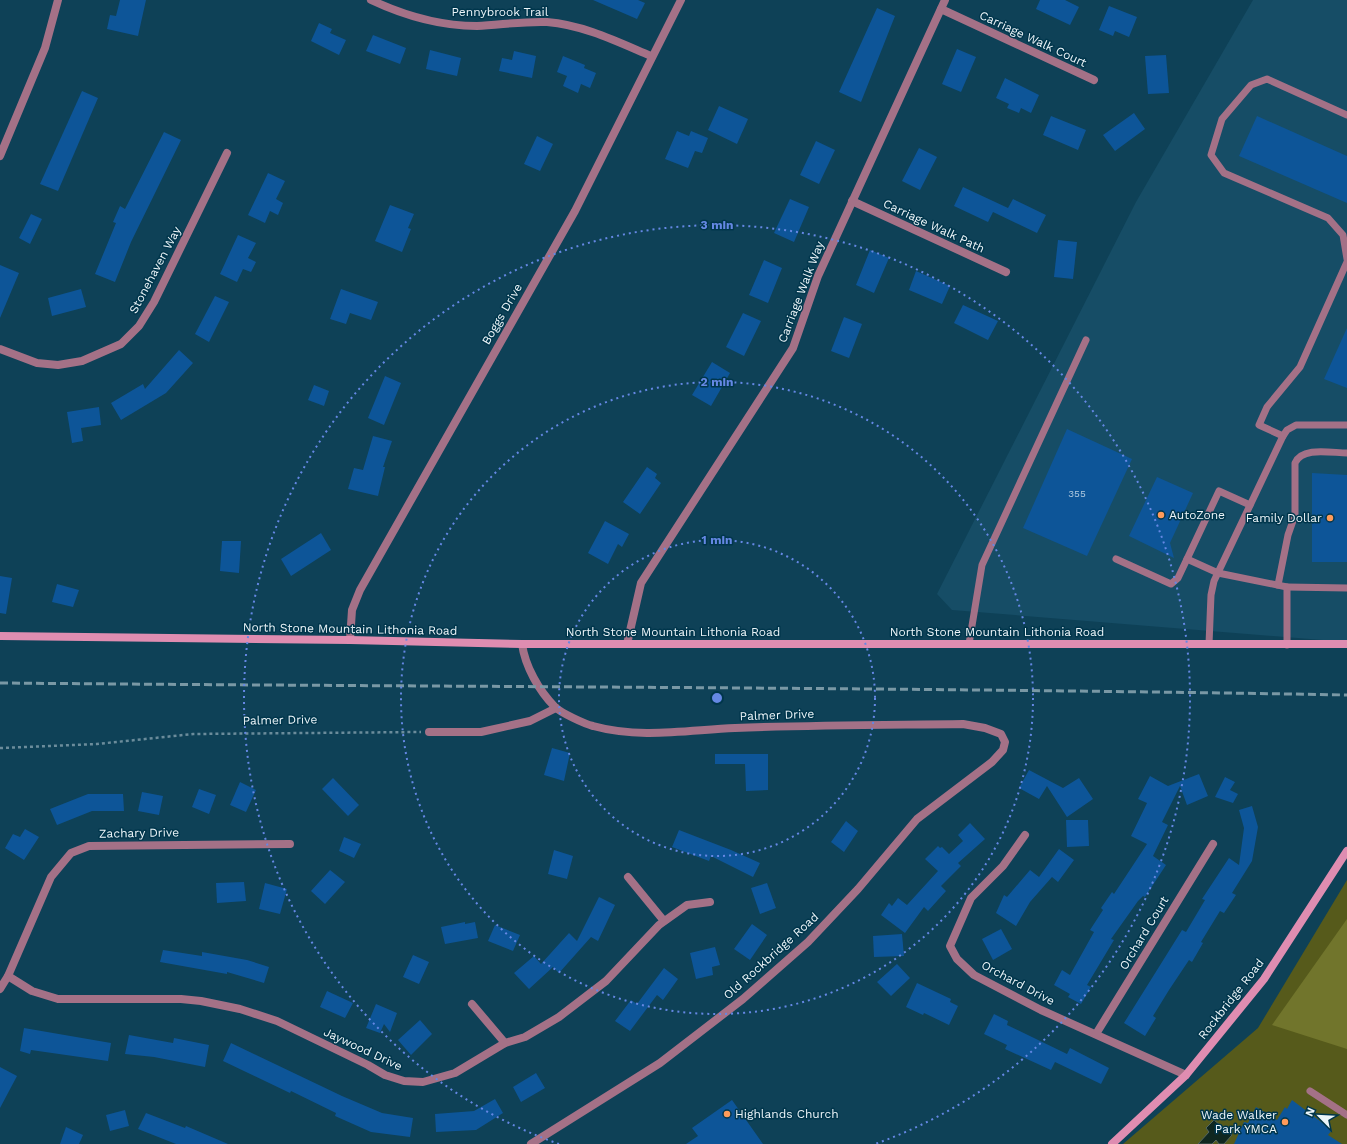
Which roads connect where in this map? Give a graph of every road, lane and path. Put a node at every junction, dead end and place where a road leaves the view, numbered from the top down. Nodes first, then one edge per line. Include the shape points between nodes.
1 (58, 0) edge
2 (371, 0) edge
3 (681, 0) edge
4 (945, 0) edge
5 (941, 10) junction
6 (651, 56) junction
7 (1094, 80) dead end
8 (1347, 116) edge
9 (227, 153) dead end
10 (0, 156) edge
11 (852, 201) junction
12 (1347, 261) edge
13 (1006, 272) dead end
14 (1086, 340) dead end
15 (0, 349) edge
16 (1347, 425) edge
17 (1283, 436) junction
18 (1347, 453) edge
19 (1250, 505) junction
20 (1116, 559) dead end
21 (1187, 559) junction
22 (1218, 573) junction
23 (1278, 585) junction
24 (1287, 587) junction
25 (1347, 588) edge
26 (0, 636) edge
27 (350, 640) junction
28 (522, 644) junction
29 (627, 644) junction
30 (969, 644) junction
31 (1209, 644) junction
32 (1347, 644) edge
33 (1287, 645) junction
34 (556, 708) junction
35 (429, 732) joint
36 (1001, 734) joint
37 (0, 748) edge
38 (1025, 835) dead end
39 (290, 844) dead end
40 (1213, 844) dead end
41 (1347, 851) edge
42 (628, 878) dead end
43 (710, 902) dead end
44 (664, 921) junction
45 (8, 976) junction
46 (0, 988) edge
47 (472, 1004) dead end
48 (1096, 1034) junction
49 (505, 1043) junction
50 (1186, 1075) junction
51 (1310, 1091) dead end
52 (1347, 1115) edge
53 (531, 1144) edge
54 (1112, 1144) edge

1 - 10 street via 45,48
2 - 6 street, Pennybrook Trail via 414,18 445,24 476,26 546,22 576,26
3 - 6 street, Boggs Drive
4 - 5 street, Carriage Walk Way
5 - 7 street, Carriage Walk Court
5 - 11 street, Carriage Walk Way
6 - 27 street, Boggs Drive via 575,211 360,590 352,610
8 - 12 lane via 1267,80 1251,85 1222,119 1211,155 1224,173 1328,218 1343,235
9 - 15 street, Stonehaven Way via 154,302 139,326 121,344 82,362 58,365 37,363
11 - 13 street, Carriage Walk Path
11 - 29 street, Carriage Walk Way via 818,276 793,348 641,583
12 - 17 lane via 1300,367 1267,407 1259,425
14 - 30 lane via 982,565
16 - 17 lane via 1296,424
17 - 19 lane
18 - 23 lane via 1310,452 1297,458 1295,515 1288,535
19 - 21 lane via 1220,491
19 - 22 lane
20 - 21 lane via 1171,584 1178,578
21 - 22 lane
22 - 23 lane
22 - 31 lane via 1211,595
23 - 24 lane
24 - 25 lane
24 - 33 lane
26 - 27 main road, North Stone Mountain Lithonia Road
27 - 28 main road, North Stone Mountain Lithonia Road
28 - 29 main road, North Stone Mountain Lithonia Road
28 - 34 street, Palmer Drive via 524,656 540,688
29 - 30 main road, North Stone Mountain Lithonia Road
30 - 31 main road, North Stone Mountain Lithonia Road
31 - 33 main road, North Stone Mountain Lithonia Road
32 - 33 main road, North Stone Mountain Lithonia Road
34 - 35 street via 530,721 481,732
34 - 36 street, Palmer Drive via 592,726 615,731 667,733 734,728 963,724
35 - 37 path, Palmer Drive via 193,734 97,744
36 - 53 street, Old Rockbridge Road via 1004,746 992,762 917,819 858,889 813,937 749,994 660,1063
38 - 48 street, Orchard Drive via 1002,866 971,898 950,946 957,959 974,975 1041,1010
39 - 45 street, Zachary Drive via 89,846 71,853 51,877
40 - 48 street, Orchard Court
41 - 50 main road, Rockbridge Road via 1264,979
42 - 44 street
43 - 44 street, Jaywood Drive via 687,905
44 - 49 street, Jaywood Drive via 606,981 575,1006 525,1037
45 - 46 street, Zachary Drive
45 - 49 street, Jaywood Drive via 32,991 58,999 181,999 240,1008 277,1021 385,1075 404,1081 423,1082 455,1073
47 - 49 street
48 - 50 street, Orchard Drive
50 - 54 main road, Rockbridge Road
51 - 52 lane

